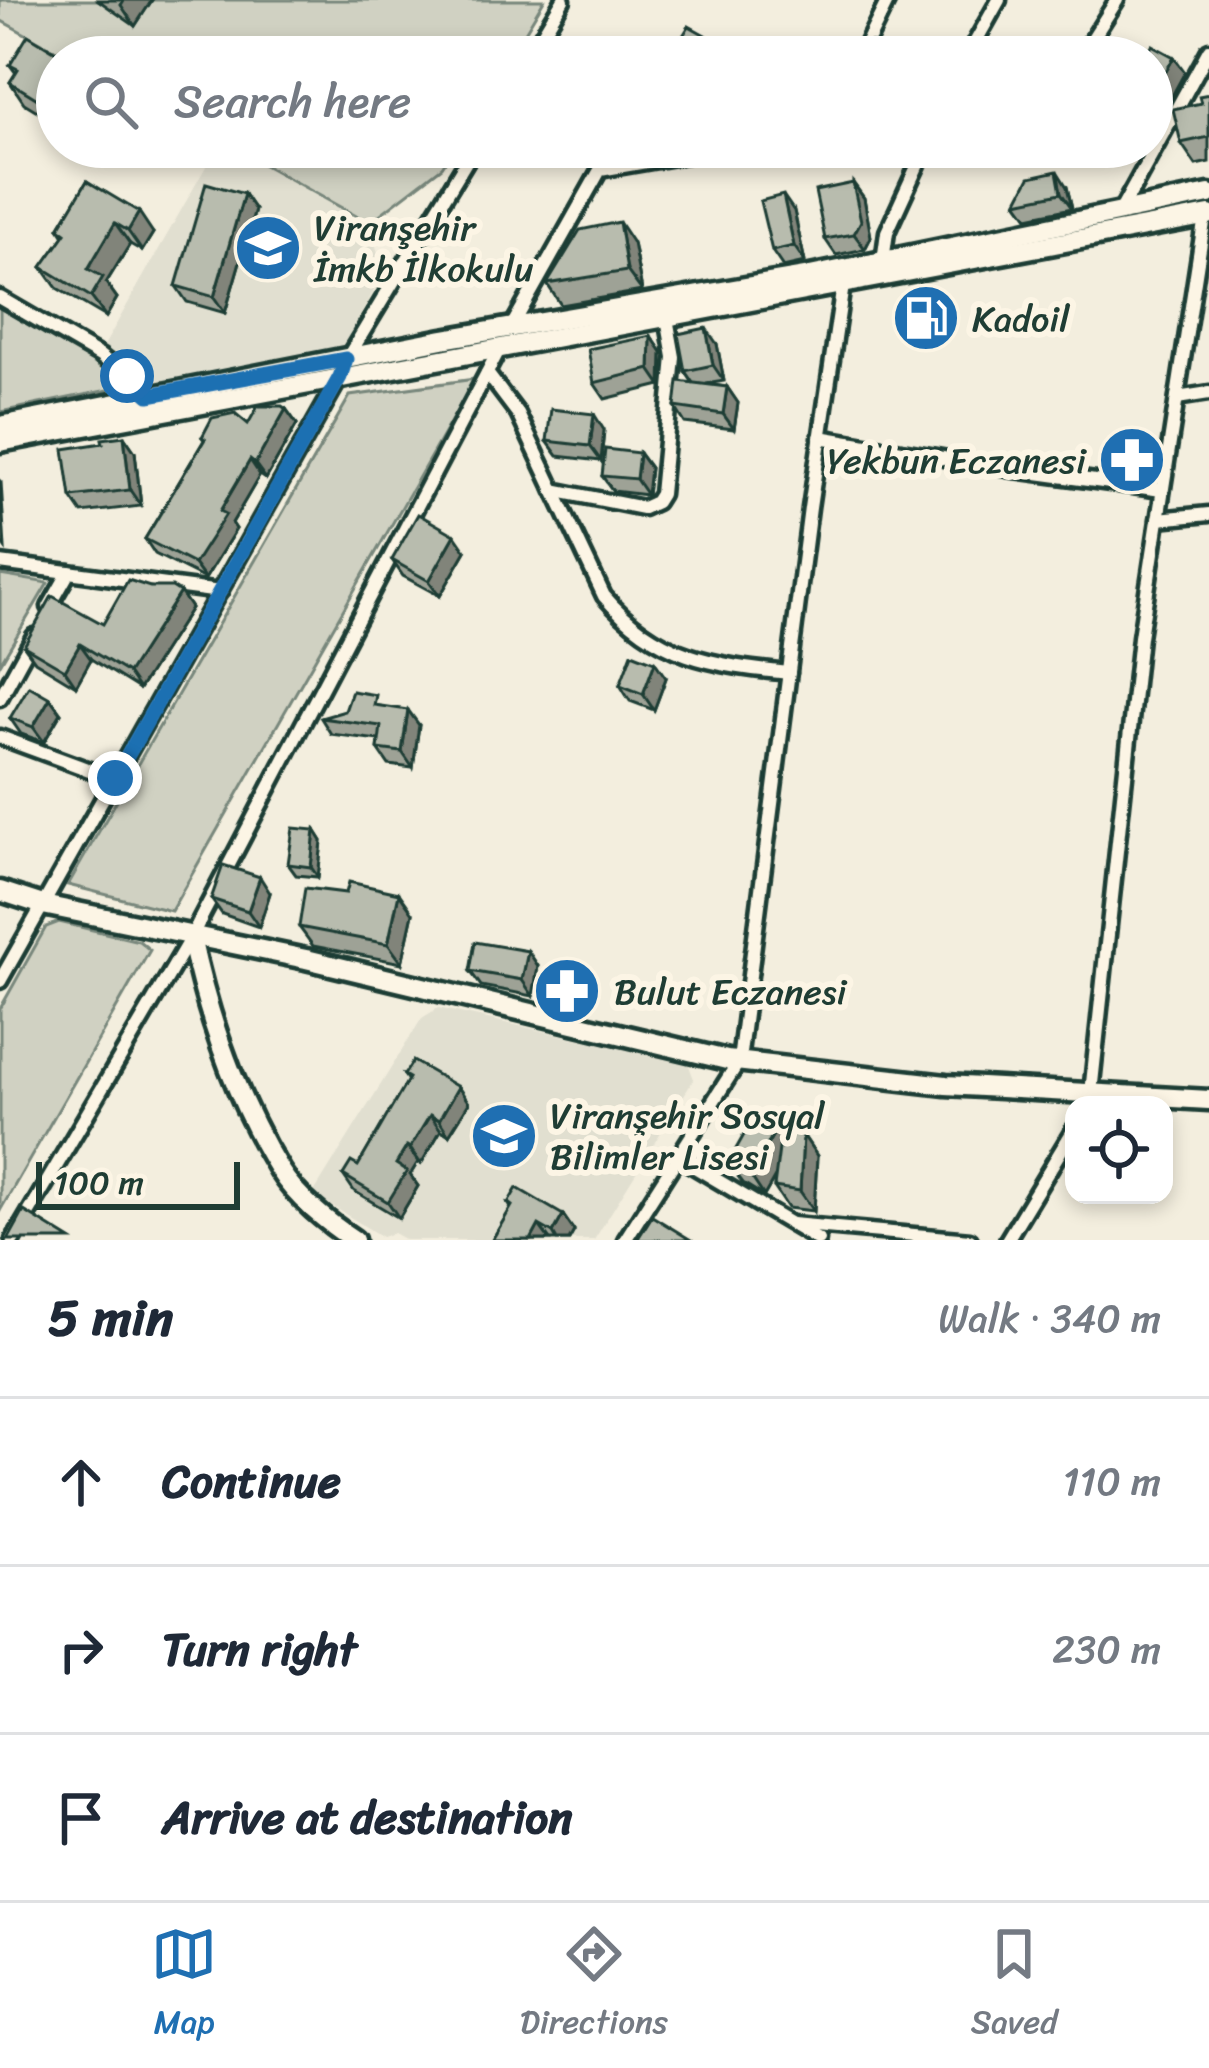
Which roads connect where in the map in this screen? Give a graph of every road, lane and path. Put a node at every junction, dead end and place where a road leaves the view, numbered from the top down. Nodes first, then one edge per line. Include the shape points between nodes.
1 (563, 0) edge
2 (888, 0) edge
3 (999, 0) edge
4 (1117, 0) edge
5 (542, 36) edge
6 (870, 36) edge
7 (979, 36) edge
8 (1095, 36) edge
9 (1209, 50) edge
10 (1173, 116) edge
11 (463, 168) edge
12 (612, 168) edge
13 (916, 168) edge
14 (1144, 168) edge
15 (1209, 194) edge
16 (1120, 212) junction
17 (1207, 216) edge
18 (883, 261) junction
19 (843, 284) junction
20 (0, 298) edge
21 (667, 318) junction
22 (511, 328) junction
23 (498, 350) junction
24 (344, 368) junction
25 (487, 373) junction
26 (1209, 393) edge
27 (149, 395) junction
28 (1177, 398) junction
29 (0, 426) edge
30 (820, 437) junction
31 (0, 442) edge
32 (553, 490) junction
33 (1162, 490) junction
34 (1209, 514) edge
35 (1158, 519) junction
36 (0, 563) edge
37 (69, 572) junction
38 (220, 592) junction
39 (789, 673) junction
40 (0, 698) edge
41 (0, 737) edge
42 (115, 778) junction
43 (0, 891) edge
44 (43, 905) junction
45 (191, 938) junction
46 (0, 981) edge
47 (739, 1061) junction
48 (1088, 1096) edge
49 (1065, 1097) edge
50 (1173, 1100) edge
51 (1209, 1100) edge
52 (1065, 1144) edge
53 (678, 1157) junction
54 (792, 1224) junction
55 (13, 1240) edge
56 (354, 1240) edge
57 (625, 1240) edge
58 (818, 1240) edge
59 (970, 1240) edge
60 (1007, 1240) edge

1 - 5 street
2 - 6 street
3 - 7 street
4 - 8 street
9 - 10 street
11 - 24 street
12 - 22 street via 600,170
13 - 18 street via 887,232
14 - 16 street
15 - 16 street
16 - 18 street
17 - 19 street
17 - 28 street
18 - 22 street
19 - 21 street
19 - 30 street
20 - 27 street
21 - 23 street
21 - 32 street via 674,358 656,502 643,508
22 - 23 street
22 - 24 street
23 - 24 street
23 - 25 street
24 - 27 street
24 - 31 street
24 - 38 street
25 - 32 street via 518,414
25 - 45 street
26 - 28 street
27 - 29 street
28 - 33 street
30 - 33 street
30 - 39 street
32 - 39 street via 604,596 646,637 694,660
33 - 35 street
34 - 35 street
35 - 48 street
36 - 37 street
37 - 38 street
37 - 40 street
38 - 42 street
39 - 47 street
41 - 42 street
42 - 44 street
43 - 44 street
44 - 45 street
44 - 46 street
45 - 47 street
45 - 55 street
45 - 56 street via 244,1100 282,1175
47 - 49 street
47 - 53 street
50 - 51 street
52 - 60 street
53 - 54 street
53 - 57 street
54 - 58 street
54 - 59 street

